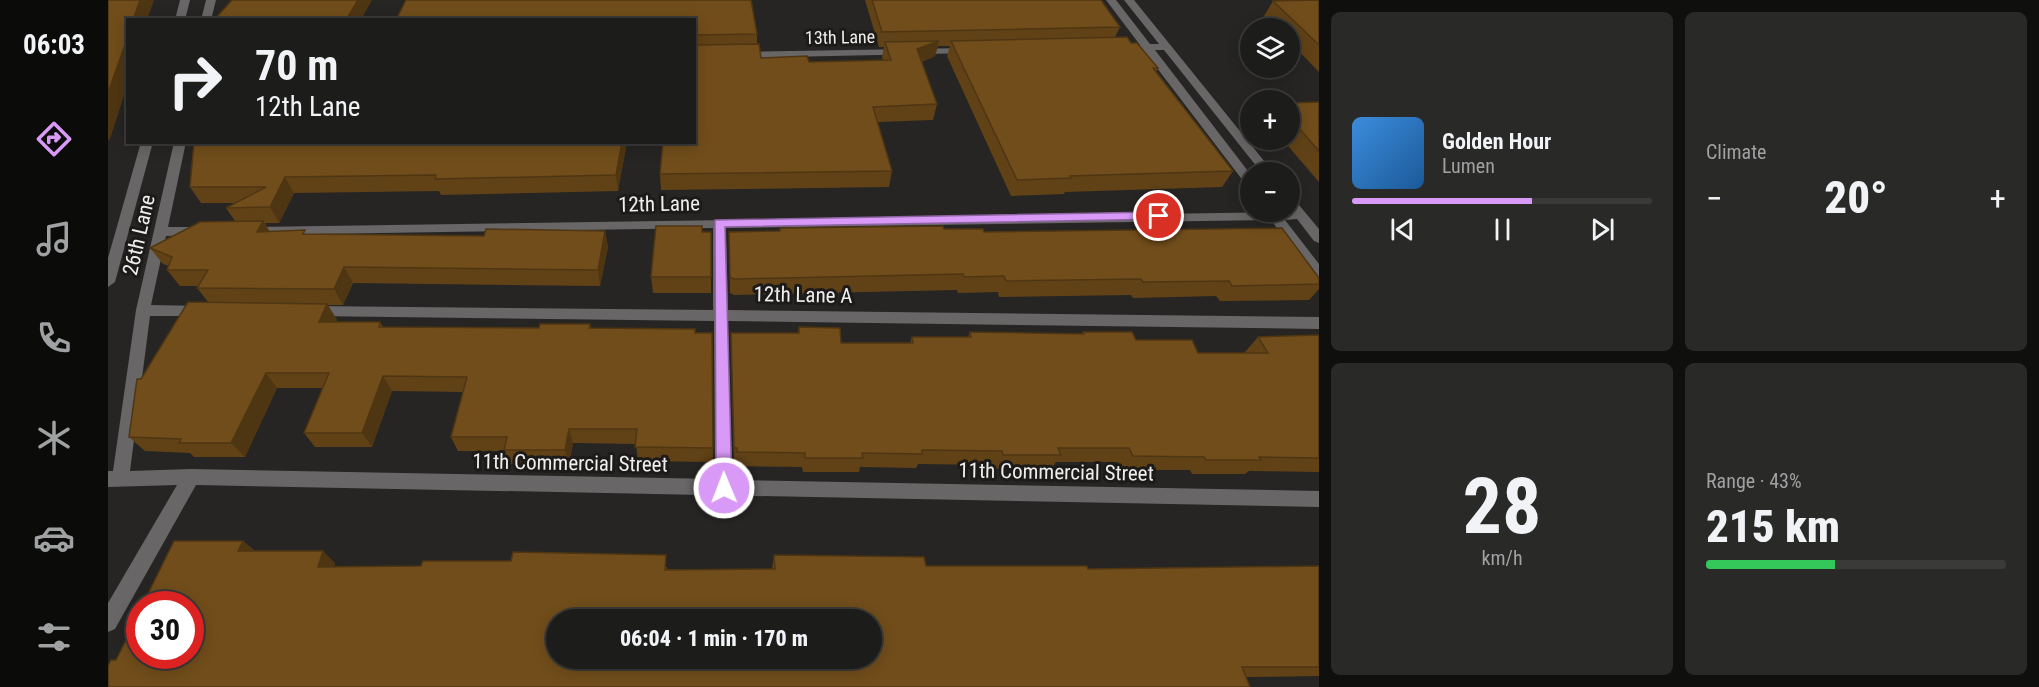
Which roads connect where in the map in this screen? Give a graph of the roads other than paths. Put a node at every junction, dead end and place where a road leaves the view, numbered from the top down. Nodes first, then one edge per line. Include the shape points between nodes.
1 (185, 0) edge
2 (211, 0) edge
3 (1111, 0) edge
4 (1129, 0) edge
5 (180, 18) edge
6 (206, 18) edge
7 (1166, 47) junction
8 (1148, 48) junction
9 (1112, 49) edge
10 (981, 51) edge
11 (730, 55) edge
12 (146, 144) edge
13 (180, 144) edge
14 (1259, 162) edge
15 (1240, 169) edge
16 (1240, 214) edge
17 (1300, 214) edge
18 (1281, 222) edge
19 (719, 223) junction
20 (209, 231) edge
21 (233, 231) edge
22 (162, 232) junction
23 (1319, 238) edge
24 (1319, 274) edge
25 (108, 282) edge
26 (143, 310) junction
27 (214, 311) edge
28 (296, 311) edge
29 (722, 315) junction
30 (1319, 323) edge
31 (191, 477) junction
32 (114, 479) edge
33 (724, 488) junction
34 (1319, 500) edge
35 (108, 622) edge

1 - 5 street
2 - 6 street
3 - 8 street
4 - 7 street
7 - 8 street
7 - 14 street
8 - 9 street
8 - 15 street
10 - 11 street, 13th Lane
12 - 25 street
13 - 22 street, 26th Lane
16 - 19 street, 12th Lane
17 - 23 street
18 - 24 street
19 - 21 street, 12th Lane
19 - 29 street
20 - 22 street
22 - 26 street, 26th Lane
26 - 27 street
26 - 32 street, 26th Lane
28 - 29 street, 12th Lane A
29 - 30 street, 12th Lane A
29 - 33 street
31 - 32 street, 11th Commercial Street
31 - 33 street, 11th Commercial Street
31 - 35 street
33 - 34 street, 11th Commercial Street

